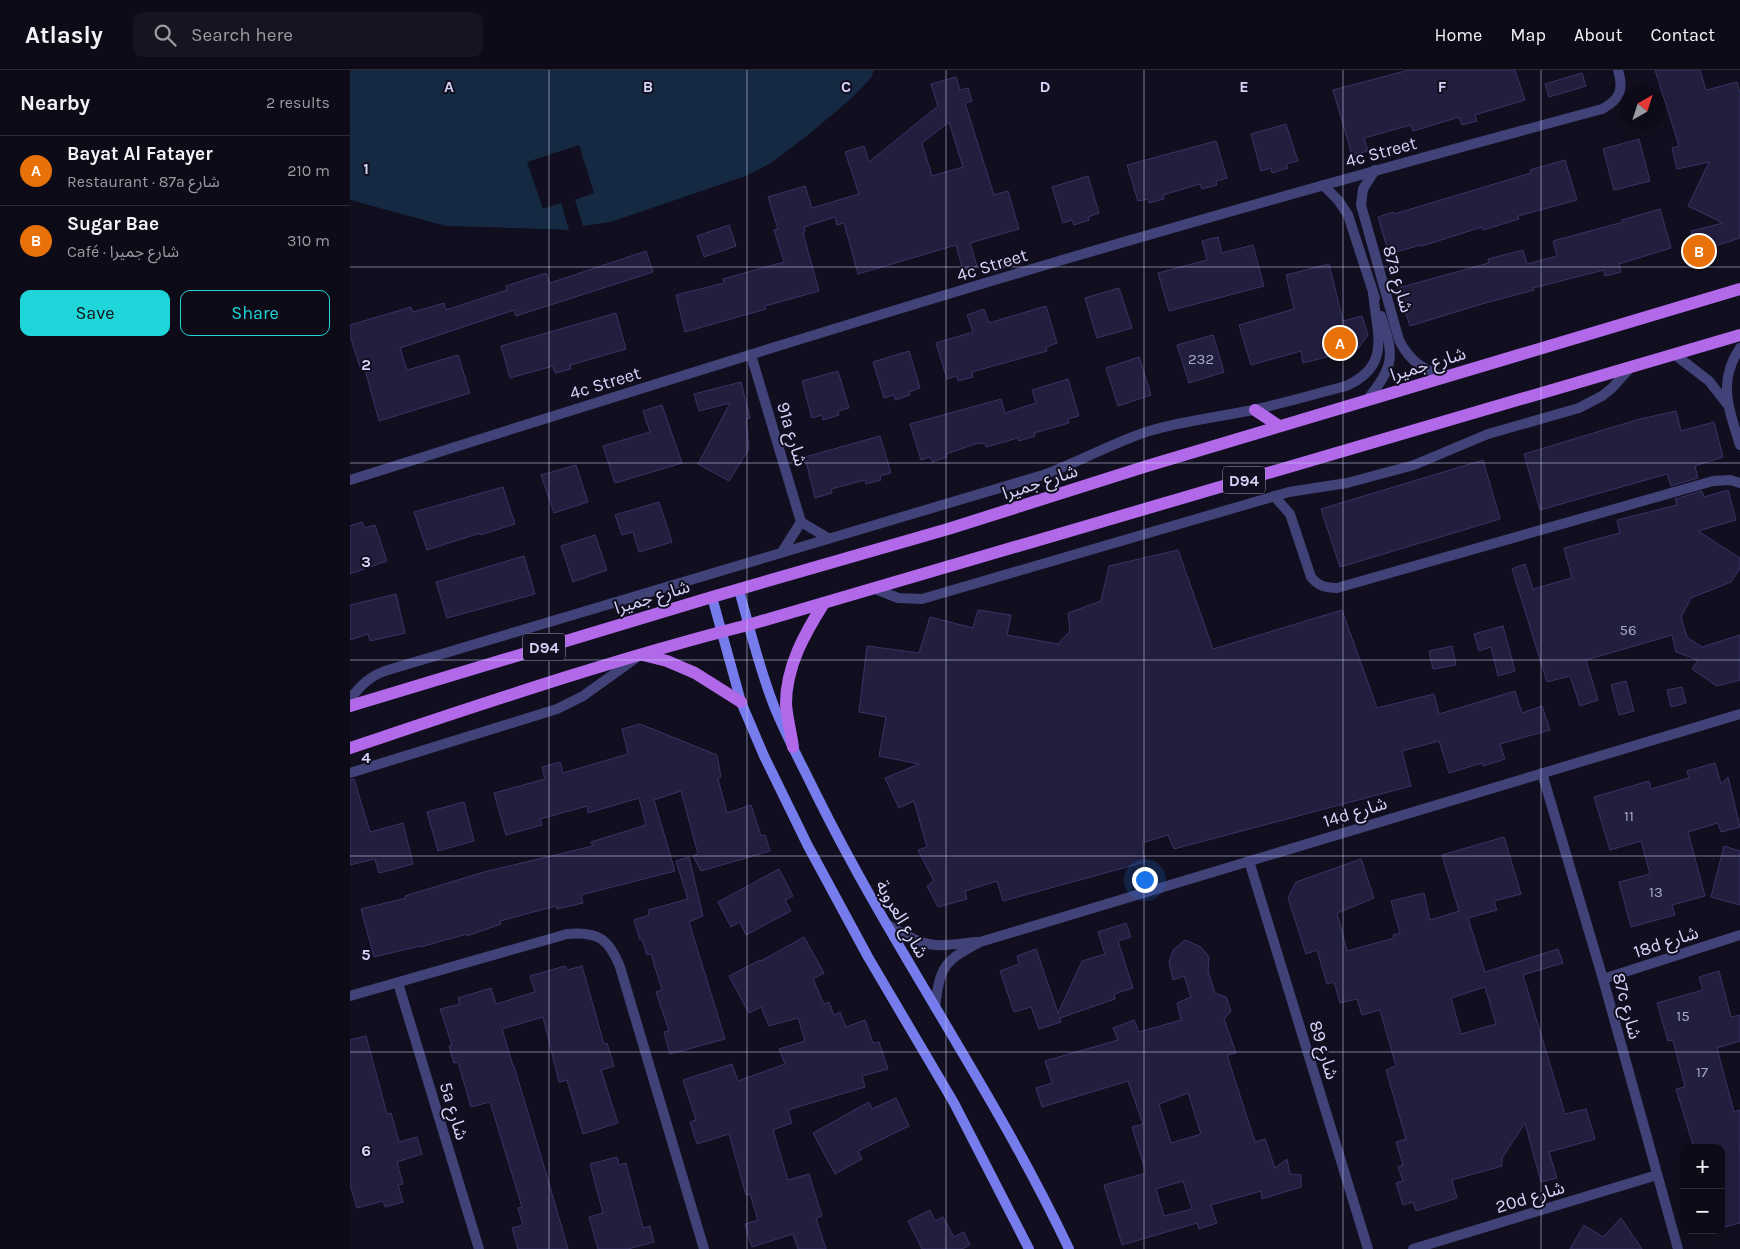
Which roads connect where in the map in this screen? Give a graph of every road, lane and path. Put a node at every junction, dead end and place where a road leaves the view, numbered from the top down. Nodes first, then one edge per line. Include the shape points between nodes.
1 (1618, 70) edge
2 (1375, 170) junction
3 (1323, 185) junction
4 (1740, 289) edge
5 (1373, 292) junction
6 (1740, 335) edge
7 (1740, 348) edge
8 (751, 354) junction
9 (1674, 354) junction
10 (1632, 366) junction
11 (1444, 377) junction
12 (1366, 400) junction
13 (1728, 405) junction
14 (1255, 410) junction
15 (1279, 426) junction
16 (1740, 445) edge
17 (350, 480) edge
18 (1740, 483) edge
19 (1274, 496) junction
20 (801, 522) junction
21 (828, 538) junction
22 (782, 552) junction
23 (873, 588) junction
24 (739, 590) junction
25 (712, 597) junction
26 (824, 603) junction
27 (748, 625) junction
28 (721, 632) junction
29 (640, 655) junction
30 (350, 699) edge
31 (741, 702) junction
32 (350, 706) edge
33 (1740, 714) edge
34 (793, 747) junction
35 (350, 748) edge
36 (350, 773) edge
37 (1542, 773) junction
38 (1249, 861) junction
39 (888, 925) junction
40 (1740, 935) edge
41 (980, 942) junction
42 (1603, 979) junction
43 (398, 983) junction
44 (350, 996) edge
45 (935, 1006) junction
46 (1657, 1175) junction
47 (479, 1249) edge
48 (704, 1249) edge
49 (1029, 1249) edge
50 (1069, 1249) edge
51 (1368, 1249) edge
52 (1413, 1249) edge
53 (1678, 1249) edge

1 - 2 street, 4c Street via 1622,82 1620,90 1610,105 1602,109
2 - 3 street, 4c Street
2 - 11 street, 87a شارع via 1363,189 1361,206 1399,340 1418,365
3 - 5 street, 87a شارع via 1348,215
3 - 8 street, 4c Street
4 - 11 main road, شارع جميرا / D94
5 - 12 street, 87a شارع via 1390,351 1388,369
5 - 14 street via 1380,345 1378,356 1365,374 1346,386
6 - 9 main road, D94
7 - 13 street via 1727,374
8 - 17 street, 4c Street
8 - 20 street, 91a شارع
9 - 10 main road, D94
9 - 13 street via 1709,381
10 - 19 street via 1602,396 1579,408 1488,434 1414,465 1347,483
10 - 23 main road, D94
11 - 12 main road, شارع جميرا / D94
12 - 15 main road, شارع جميرا / D94
13 - 16 street
14 - 15 main road
14 - 21 street via 1149,431 1043,475
15 - 24 main road, شارع جميرا / D94
18 - 19 street via 1722,479 1713,481 1337,588 1316,583 1311,577 1290,514
19 - 23 street via 922,599 898,598
20 - 21 street
20 - 22 street
21 - 22 street
22 - 30 street via 380,672 364,682
23 - 26 main road, D94
24 - 25 main road, شارع جميرا / D94
24 - 27 main road, شارع العروبة
25 - 28 main road
25 - 32 main road, شارع جميرا / D94
26 - 27 main road, D94
26 - 34 main road via 798,648 789,677 786,704
27 - 28 main road, D94
27 - 34 main road, شارع العروبة via 774,707
28 - 29 main road, D94
28 - 31 main road
29 - 31 main road via 667,661 695,673
29 - 35 main road, D94 via 478,704
29 - 36 street via 583,696 557,709
31 - 49 main road via 808,846 868,957 954,1103
33 - 37 street, 14d شارع
34 - 39 main road, شارع العروبة via 846,853
37 - 38 street, 14d شارع
37 - 42 street, 87c شارع
38 - 41 street, 14d شارع
38 - 51 street, شارع 89
39 - 41 street, 14d شارع via 928,944
39 - 45 main road, شارع العروبة
40 - 42 street, 18d شارع
41 - 45 street, 14d شارع via 945,966 938,980
42 - 46 street, 87c شارع
43 - 44 street
43 - 47 street, 5a شارع
43 - 48 street via 567,934 583,932 599,937 613,950 620,967
45 - 50 main road, شارع العروبة via 992,1102
46 - 52 street, 20d شارع
46 - 53 street, 87c شارع

